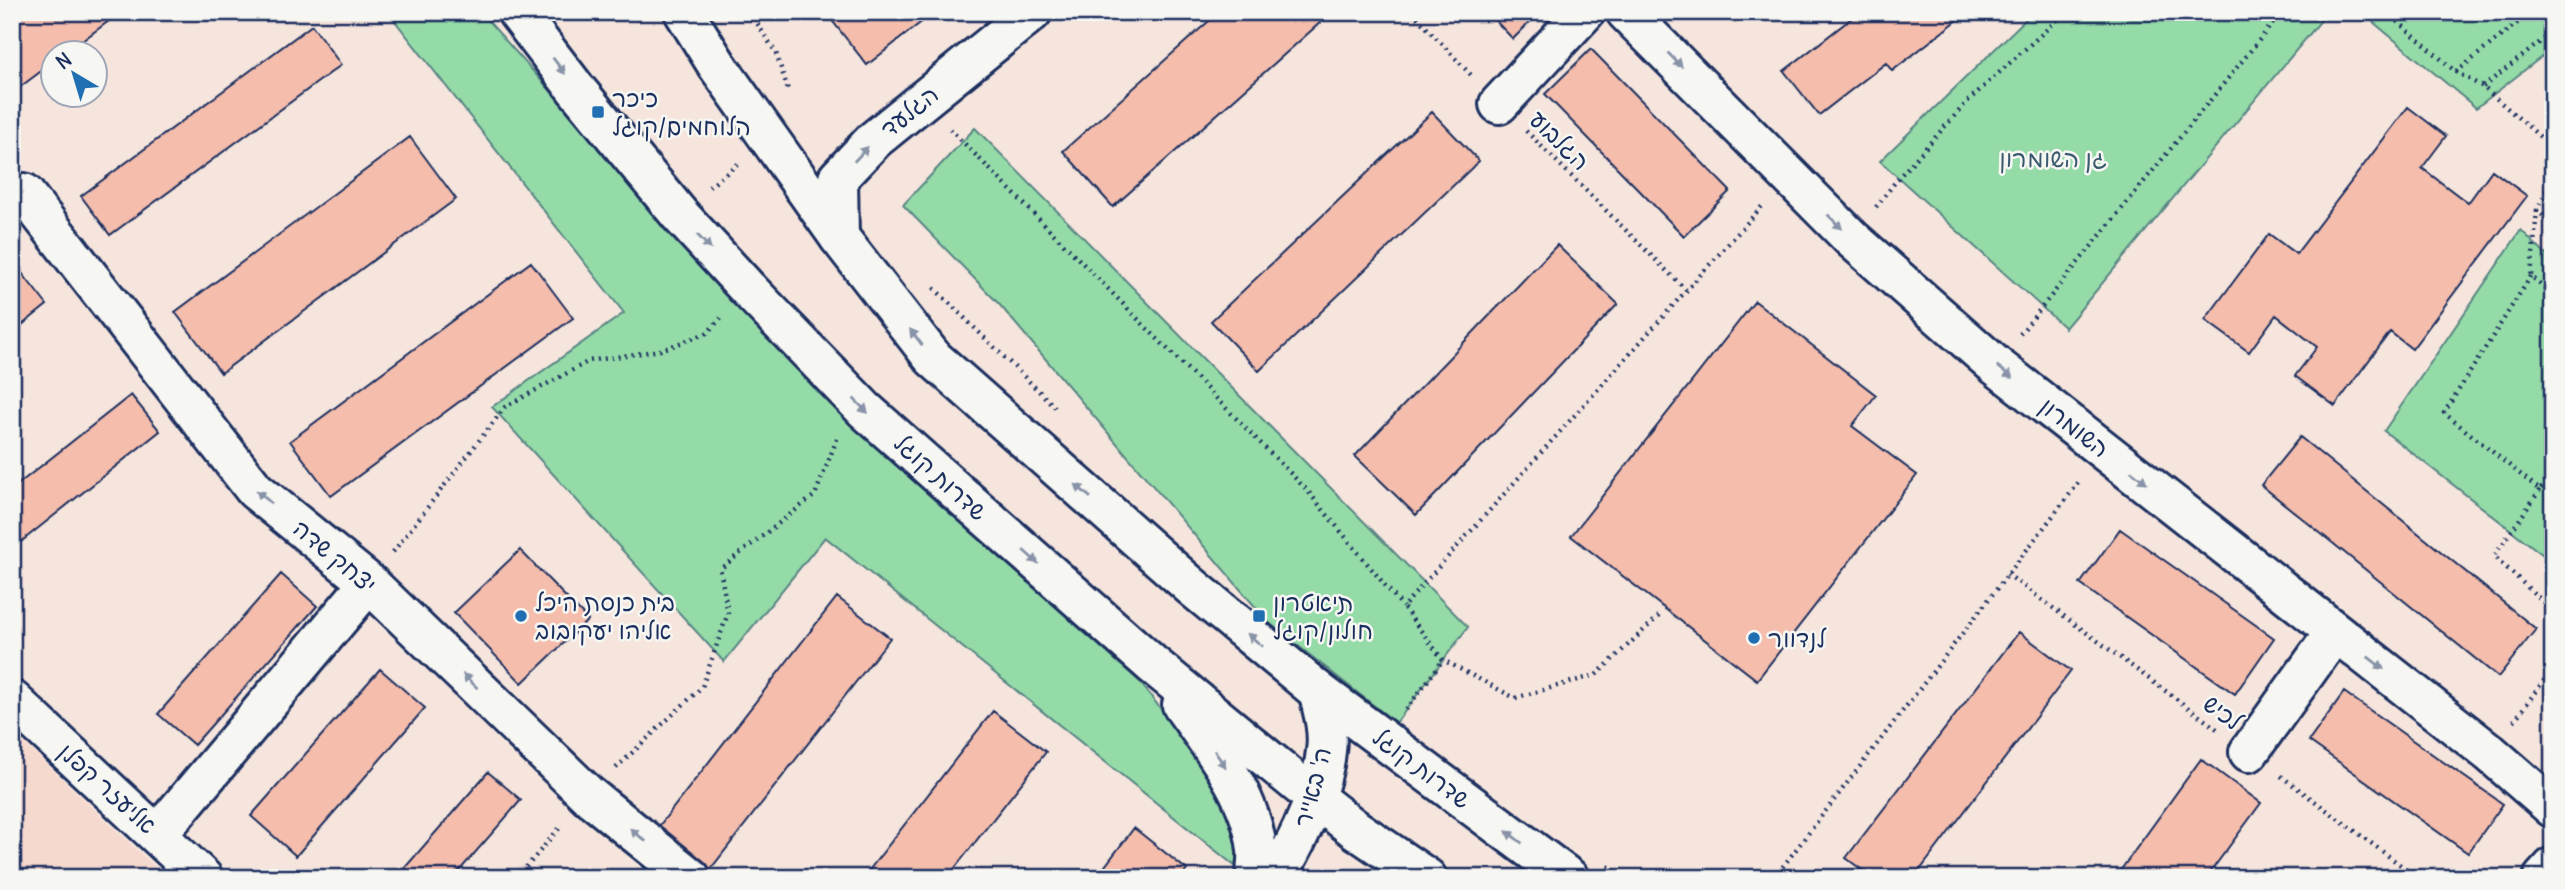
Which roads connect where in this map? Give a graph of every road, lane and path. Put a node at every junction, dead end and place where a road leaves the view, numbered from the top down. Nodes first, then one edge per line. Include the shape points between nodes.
1 (517, 12) edge
2 (684, 12) edge
3 (1032, 12) edge
4 (1412, 12) edge
5 (1585, 12) edge
6 (1626, 12) edge
7 (2066, 12) edge
8 (2282, 12) edge
9 (2387, 12) edge
10 (2531, 12) edge
11 (2553, 32) edge
12 (2456, 72) junction
13 (778, 87) dead end
14 (2483, 87) junction
15 (785, 98) dead end
16 (922, 101) junction
17 (1499, 104) junction
18 (771, 138) junction
19 (2553, 148) edge
20 (1789, 175) junction
21 (2553, 178) edge
22 (24, 193) dead end
23 (2537, 210) junction
24 (679, 214) junction
25 (2553, 225) edge
26 (839, 237) junction
27 (1852, 239) junction
28 (2531, 276) junction
29 (928, 282) dead end
30 (748, 289) junction
31 (1686, 290) junction
32 (2553, 297) edge
33 (1995, 365) junction
34 (865, 410) junction
35 (1062, 414) dead end
36 (2104, 449) junction
37 (2553, 472) edge
38 (2540, 490) junction
39 (2007, 574) junction
40 (369, 583) junction
41 (1403, 607) junction
42 (2553, 611) edge
43 (1659, 615) dead end
44 (2335, 632) junction
45 (1443, 660) junction
46 (1152, 664) junction
47 (2553, 668) edge
48 (1318, 691) junction
49 (12, 700) edge
50 (1386, 741) junction
51 (2249, 752) junction
52 (2490, 753) junction
53 (588, 795) junction
54 (1314, 797) junction
55 (2553, 808) edge
56 (158, 834) junction
57 (1602, 861) dead end
58 (2553, 867) edge
59 (203, 878) edge
60 (517, 878) edge
61 (691, 878) edge
62 (1256, 878) edge
63 (1276, 878) edge
64 (1427, 878) edge
65 (1569, 878) edge
66 (1624, 878) edge
67 (1774, 878) edge
68 (2418, 878) edge
69 (2543, 878) edge

1 -> 24 street, שדרות קוגל
2 - 18 street, שדרות קוגל
3 - 16 street, הגלעד
4 - 17 path, הגלבוע
5 - 17 street
6 -> 20 street, השומרון
7 - 27 path via 1970,99 1899,177
8 - 33 path
9 - 12 path
10 - 12 path
11 - 14 path
12 - 14 path
13 - 15 path
14 - 19 path
26 -> 16 street, הגלעד via 838,178 874,139
16 - 41 path via 1306,489
17 - 31 path, הגלבוע
18 - 24 path
18 - 26 street, שדרות קוגל
20 -> 27 street, השומרון
20 - 31 path
21 - 23 path
40 -> 22 street, יצחק שדה via 256,490
23 - 25 path
23 - 28 path
24 -> 30 street, שדרות קוגל
48 -> 26 street, שדרות קוגל via 1191,586 933,358
27 - 33 street, השומרון
28 - 32 path
28 - 38 path via 2444,413
29 - 35 path
30 -> 34 street, שדרות קוגל
30 - 40 path via 707,333 660,350 589,361 505,407
31 - 41 path
33 -> 36 street, השומרון
34 -> 46 street, שדרות קוגל
34 - 53 path via 836,440 815,495 720,569 728,613 702,687
36 - 39 path
36 -> 44 street, השומרון
37 - 38 path
38 - 42 path via 2494,556
39 - 51 path, לכיש
39 - 67 path
53 -> 40 street, יצחק שדה
40 - 56 street
41 - 45 path
43 - 45 path via 1597,675 1515,698
44 - 51 street
44 -> 52 street, השומרון
45 - 50 path
46 - 54 street, שדרות קוגל
46 -> 62 street via 1226,766 1247,811 1257,850
47 - 52 path
48 - 50 street, שדרות קוגל
48 - 54 street, ה' באייר via 1326,723 1326,752
49 - 56 street, אליעזר קפלן
65 -> 50 street, שדרות קוגל
51 - 68 path, לכיש
52 - 55 street, השומרון
53 - 60 path
61 -> 53 street, יצחק שדה
54 - 63 street, ה' באייר via 1297,842
54 - 64 street, שדרות קוגל
56 - 59 street, אליעזר קפלן
57 - 66 path
58 - 69 street

